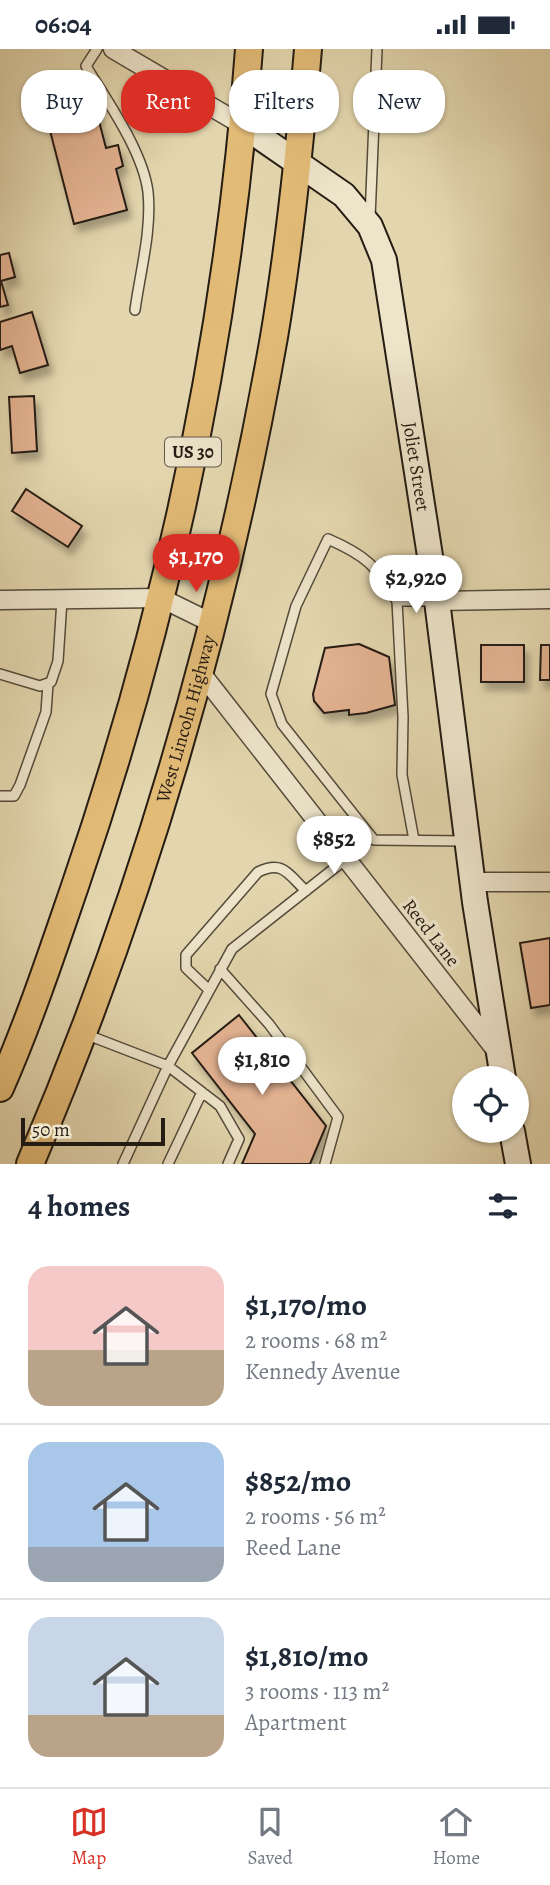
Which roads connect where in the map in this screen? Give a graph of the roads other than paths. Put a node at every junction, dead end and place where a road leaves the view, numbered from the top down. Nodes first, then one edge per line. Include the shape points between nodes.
1 (97, 49) edge
2 (113, 49) edge
3 (249, 49) edge
4 (308, 49) edge
5 (377, 49) edge
6 (248, 70) edge
7 (229, 118) edge
8 (243, 133) edge
9 (253, 133) edge
10 (298, 163) junction
11 (370, 226) junction
12 (135, 310) dead end
13 (161, 598) junction
14 (550, 599) edge
15 (0, 600) edge
16 (62, 600) junction
17 (397, 601) junction
18 (437, 601) junction
19 (214, 624) junction
20 (201, 673) junction
21 (0, 674) edge
22 (48, 684) junction
23 (0, 796) edge
24 (414, 840) junction
25 (467, 841) junction
26 (346, 859) junction
27 (472, 882) junction
28 (550, 882) edge
29 (306, 891) junction
30 (220, 969) junction
31 (208, 989) junction
32 (83, 1033) junction
33 (499, 1054) junction
34 (168, 1066) junction
35 (501, 1066) edge
36 (0, 1088) edge
37 (202, 1092) junction
38 (514, 1143) edge
39 (30, 1164) edge
40 (123, 1164) edge
41 (168, 1164) edge
42 (228, 1164) edge
43 (325, 1164) edge
44 (518, 1164) edge

1 - 12 lane via 86,66 123,128 148,191
2 - 7 street
3 - 6 main road, US 30
4 - 10 main road, West Lincoln Highway / US 30
5 - 11 lane
8 - 13 main road, US 30 via 210,370
9 - 10 street, Joliet Street
10 - 11 street, Joliet Street via 344,195
10 - 19 main road, West Lincoln Highway / US 30 via 274,335
11 - 18 street, Joliet Street via 389,283
13 - 16 street
13 - 19 street
13 - 36 main road, US 30 via 89,845
14 - 18 street
15 - 16 street
16 - 22 lane via 58,661
17 - 18 lane
17 - 24 lane via 402,775
17 - 24 lane via 359,552 328,539 296,606 271,694 282,725 374,840
18 - 25 street, Joliet Street
19 - 20 main road, West Lincoln Highway / US 30
20 - 26 street, Reed Lane
20 - 32 main road, West Lincoln Highway / US 30 via 131,903
21 - 22 lane via 40,686
22 - 23 lane via 46,712 20,785 14,796
24 - 25 lane
25 - 27 street, Joliet Street
26 - 29 lane
26 - 33 street, Reed Lane
27 - 28 street
27 - 33 street, Joliet Street
29 - 30 lane via 232,949
29 - 31 lane via 279,866 258,872 186,955 186,968
30 - 31 lane
30 - 43 lane via 269,1024 338,1117
31 - 34 lane
32 - 34 lane
32 - 39 main road, West Lincoln Highway / US 30
33 - 35 street, Joliet Street
34 - 37 lane
34 - 40 lane
37 - 41 lane
37 - 42 lane via 220,1106 239,1139
38 - 44 street

